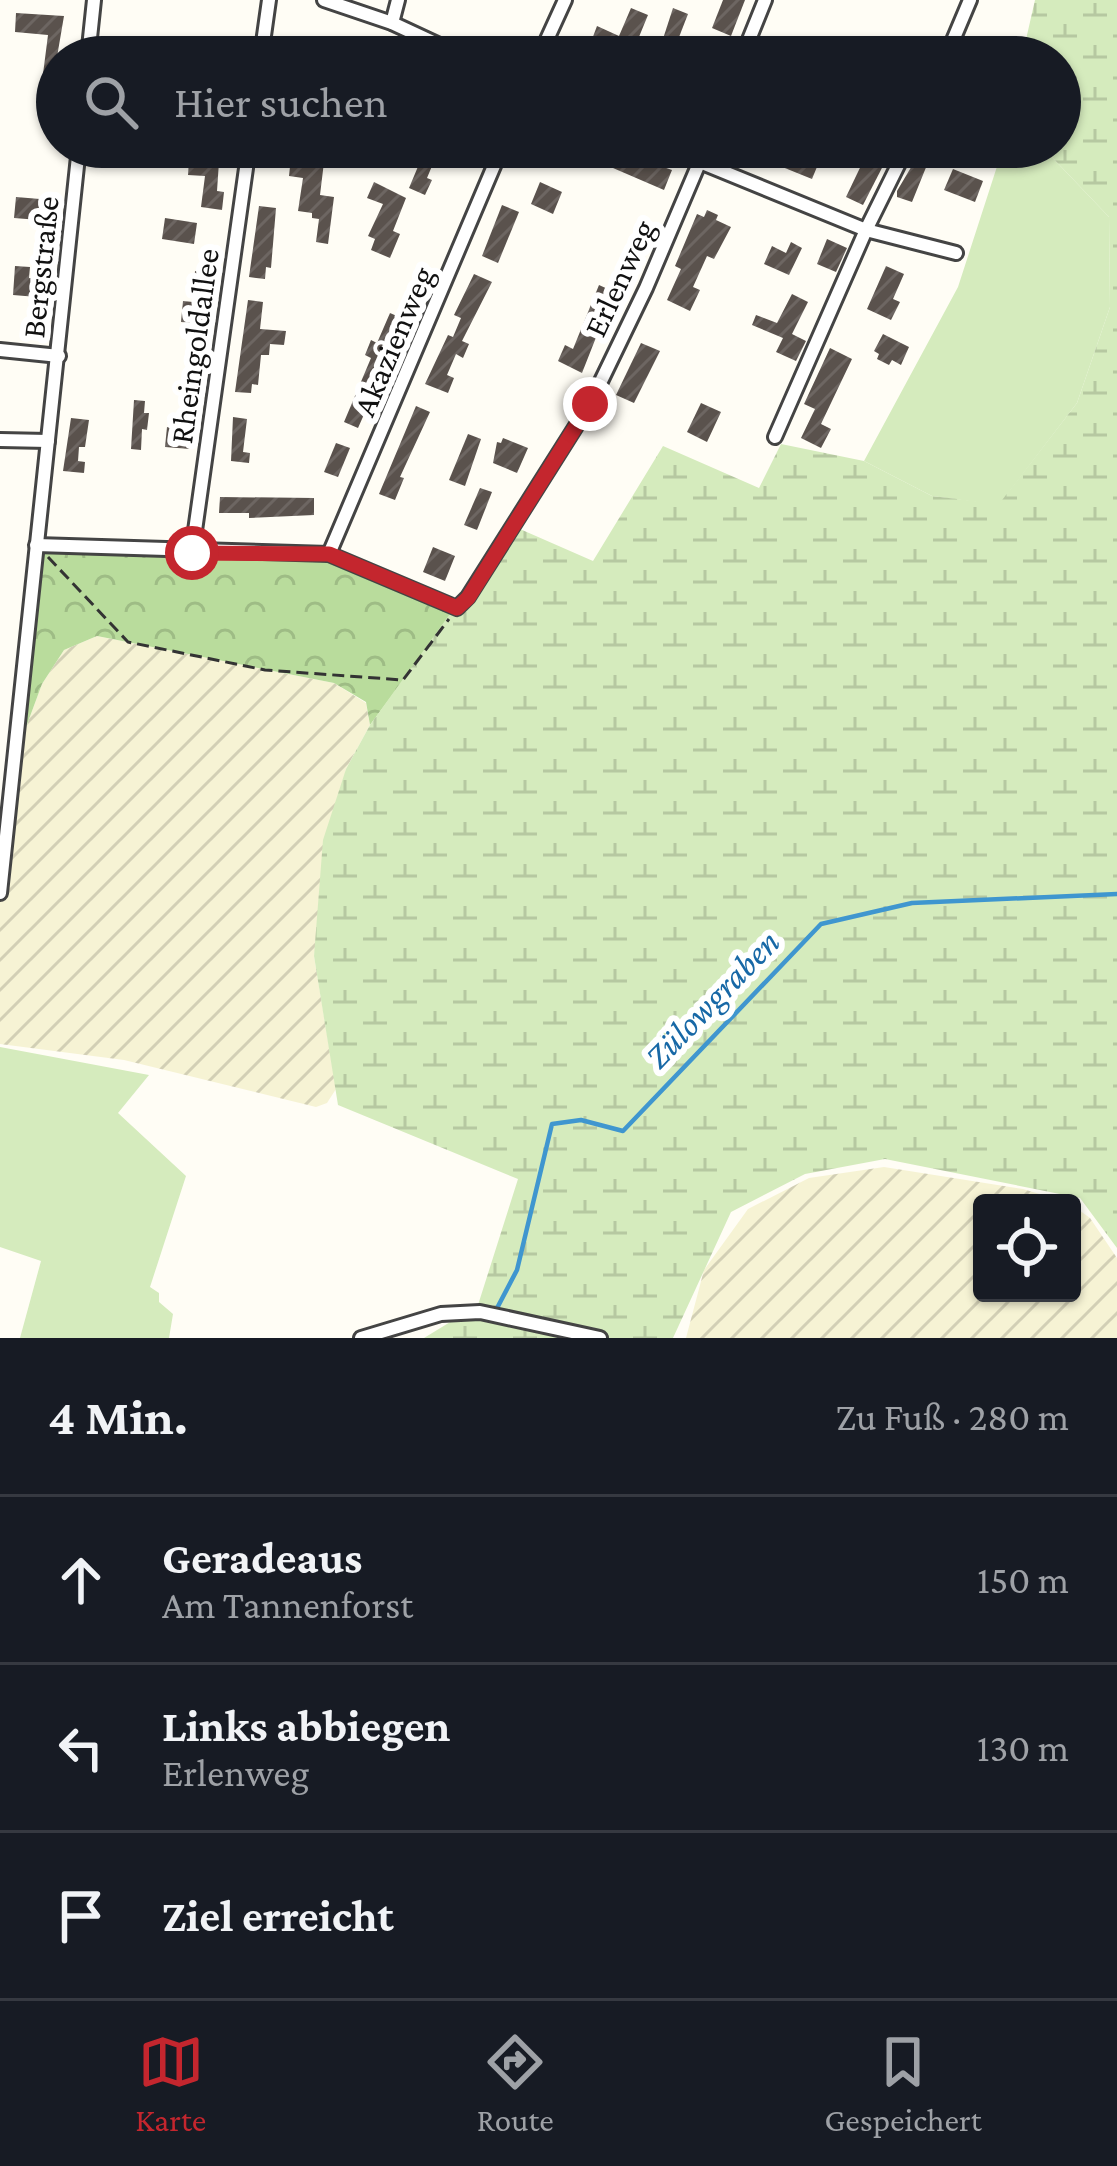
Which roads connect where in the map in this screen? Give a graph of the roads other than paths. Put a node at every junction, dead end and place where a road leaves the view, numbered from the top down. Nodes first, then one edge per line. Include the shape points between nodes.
1 (94, 0) edge
2 (269, 0) edge
3 (324, 0) edge
4 (398, 0) edge
5 (565, 0) edge
6 (765, 0) edge
7 (970, 0) edge
8 (392, 22) junction
9 (90, 36) edge
10 (264, 36) edge
11 (421, 36) edge
12 (549, 36) edge
13 (750, 36) edge
14 (955, 36) edge
15 (77, 168) edge
16 (246, 168) edge
17 (493, 168) edge
18 (698, 168) edge
19 (710, 168) edge
20 (897, 168) edge
21 (866, 230) junction
22 (956, 253) dead end
23 (0, 350) edge
24 (58, 356) junction
25 (775, 437) dead end
26 (0, 440) edge
27 (48, 441) junction
28 (36, 545) junction
29 (192, 553) junction
30 (329, 554) junction
31 (0, 892) edge
32 (361, 1338) edge
33 (600, 1338) edge

1 - 9 street
2 - 10 street
3 - 8 street
4 - 8 street
5 - 12 street
6 - 13 street
7 - 14 street
8 - 11 street
15 - 24 street, Bergstraße
16 - 29 street, Rheingoldallee
17 - 30 street, Akazienweg
18 - 30 street, Erlenweg via 590,404 468,598 457,608
19 - 21 street
20 - 21 street
21 - 22 street
21 - 25 street
23 - 24 street
24 - 27 street, Bergstraße
26 - 27 street
27 - 28 street, Bergstraße
28 - 29 street
28 - 31 street, Bergstraße
29 - 30 street
32 - 33 street via 441,1314 480,1312

